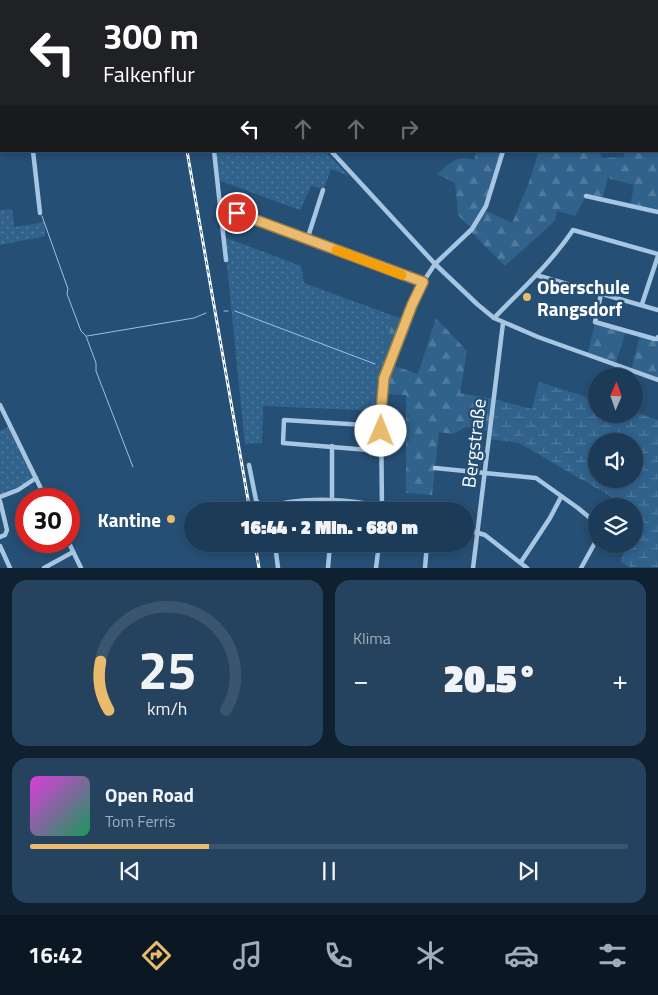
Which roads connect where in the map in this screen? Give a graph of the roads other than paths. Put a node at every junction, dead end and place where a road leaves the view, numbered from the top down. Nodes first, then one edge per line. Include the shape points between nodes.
1 (33, 152) edge
2 (214, 152) edge
3 (332, 152) edge
4 (503, 152) edge
5 (323, 190) dead end
6 (586, 196) dead end
7 (220, 207) junction
8 (658, 212) edge
9 (40, 213) dead end
10 (307, 240) junction
11 (658, 255) edge
12 (226, 260) dead end
13 (435, 264) junction
14 (536, 275) junction
15 (423, 282) junction
16 (600, 294) junction
17 (642, 304) junction
18 (658, 310) edge
19 (494, 318) junction
20 (502, 323) junction
21 (658, 336) edge
22 (658, 380) edge
23 (0, 405) edge
24 (332, 446) junction
25 (363, 449) junction
26 (381, 450) junction
27 (249, 464) dead end
28 (435, 468) dead end
29 (484, 473) junction
30 (36, 478) junction
31 (41, 488) edge
32 (561, 497) junction
33 (0, 499) edge
34 (333, 500) junction
35 (257, 502) edge
36 (287, 502) edge
37 (344, 502) edge
38 (382, 502) edge
39 (588, 517) edge
40 (474, 531) edge
41 (477, 532) junction
42 (0, 537) edge
43 (0, 546) edge
44 (276, 552) edge
45 (329, 552) edge
46 (378, 552) edge
47 (426, 552) edge
48 (71, 553) edge
49 (74, 553) edge
50 (589, 553) edge
51 (523, 565) edge
52 (10, 568) edge
53 (44, 568) edge
54 (81, 568) edge
55 (278, 568) edge
56 (328, 568) edge
57 (376, 568) edge
58 (425, 568) edge
59 (473, 568) edge
60 (581, 568) edge

1 - 9 street
2 - 7 street
3 - 13 street
4 - 13 street via 480,217
5 - 10 street
6 - 8 street
7 - 10 street
7 - 12 street
10 - 15 street
11 - 14 street via 573,230
11 - 17 street
13 - 15 street
13 - 19 street
14 - 16 street
14 - 19 street
15 - 26 street via 384,378
16 - 17 street
16 - 21 street via 594,322 655,339
17 - 18 street
19 - 20 street
20 - 22 street
20 - 29 street, Bergstraße
23 - 30 street
24 - 25 street
24 - 25 street via 283,443 284,420 365,425
24 - 34 street
25 - 26 street
26 - 38 street
27 - 35 street
28 - 29 street
29 - 32 street via 536,478
29 - 41 street, Bergstraße
30 - 31 street
30 - 33 street
32 - 39 street
32 - 51 street
33 - 42 street via 7,530
34 - 36 street
34 - 37 street
40 - 41 street
41 - 51 street
41 - 59 street, Bergstraße
43 - 52 street
44 - 55 street
45 - 56 street
46 - 57 street
47 - 58 street
48 - 53 street
49 - 54 street
50 - 60 street

